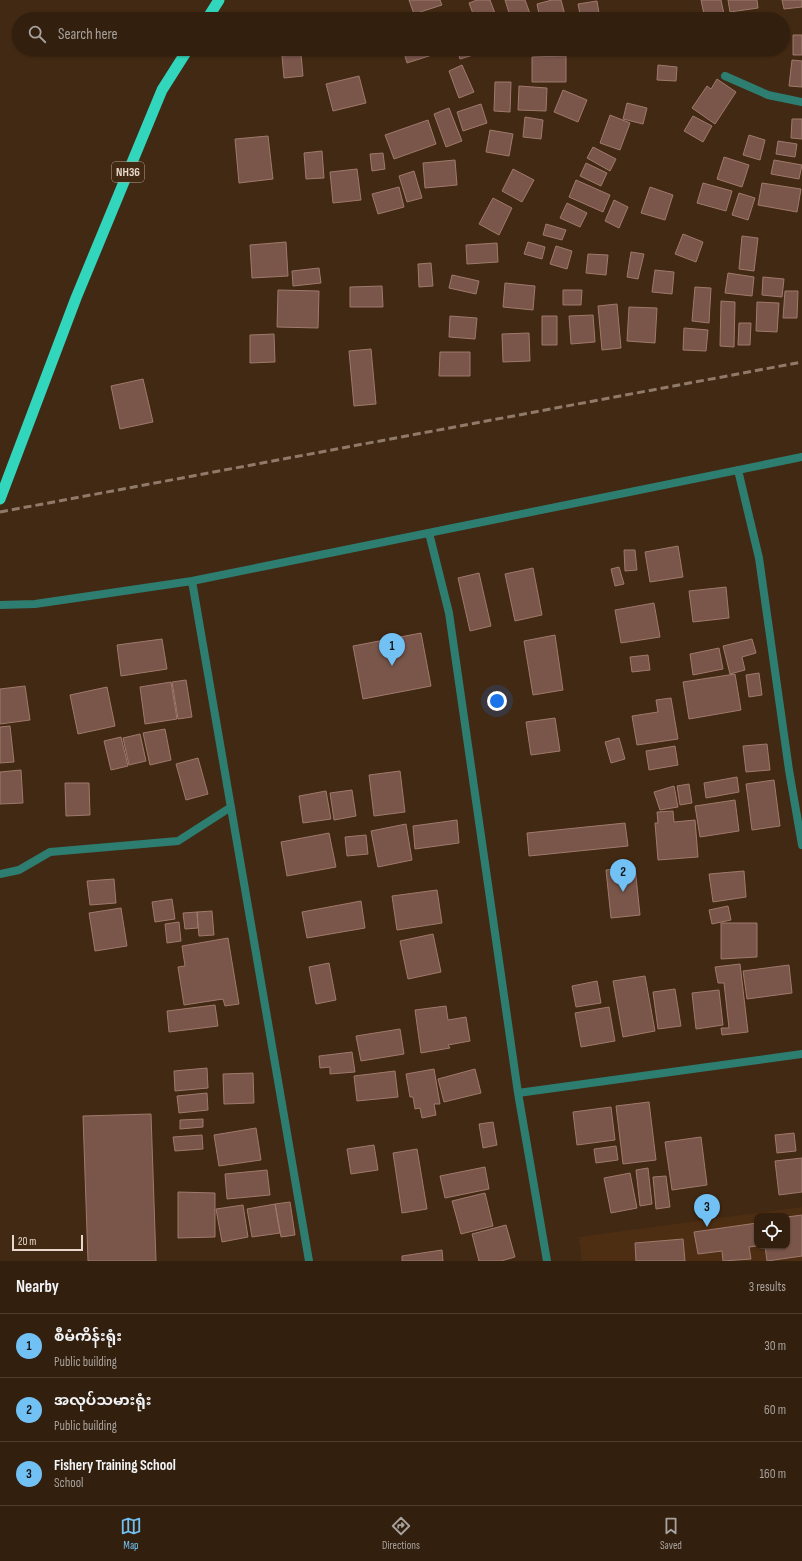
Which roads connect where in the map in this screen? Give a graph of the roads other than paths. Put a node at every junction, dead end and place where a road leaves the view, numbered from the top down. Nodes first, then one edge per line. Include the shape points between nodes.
1 (219, 0) edge
2 (211, 12) edge
3 (184, 56) edge
4 (725, 76) dead end
5 (802, 102) edge
6 (802, 457) edge
7 (738, 470) junction
8 (0, 499) edge
9 (429, 533) junction
10 (192, 581) junction
11 (0, 604) edge
12 (231, 807) junction
13 (802, 845) edge
14 (0, 874) edge
15 (802, 1054) edge
16 (518, 1093) junction
17 (309, 1261) edge
18 (547, 1261) edge

1 - 2 highway
3 - 8 highway, NH36 via 162,90 76,298
4 - 5 street via 768,95
6 - 7 street
7 - 9 street
7 - 13 street via 759,558
9 - 10 street
9 - 16 street via 449,613
10 - 11 street via 35,604
10 - 12 street
12 - 14 street via 178,840 50,852 19,870
12 - 17 street
15 - 16 street
16 - 18 street

